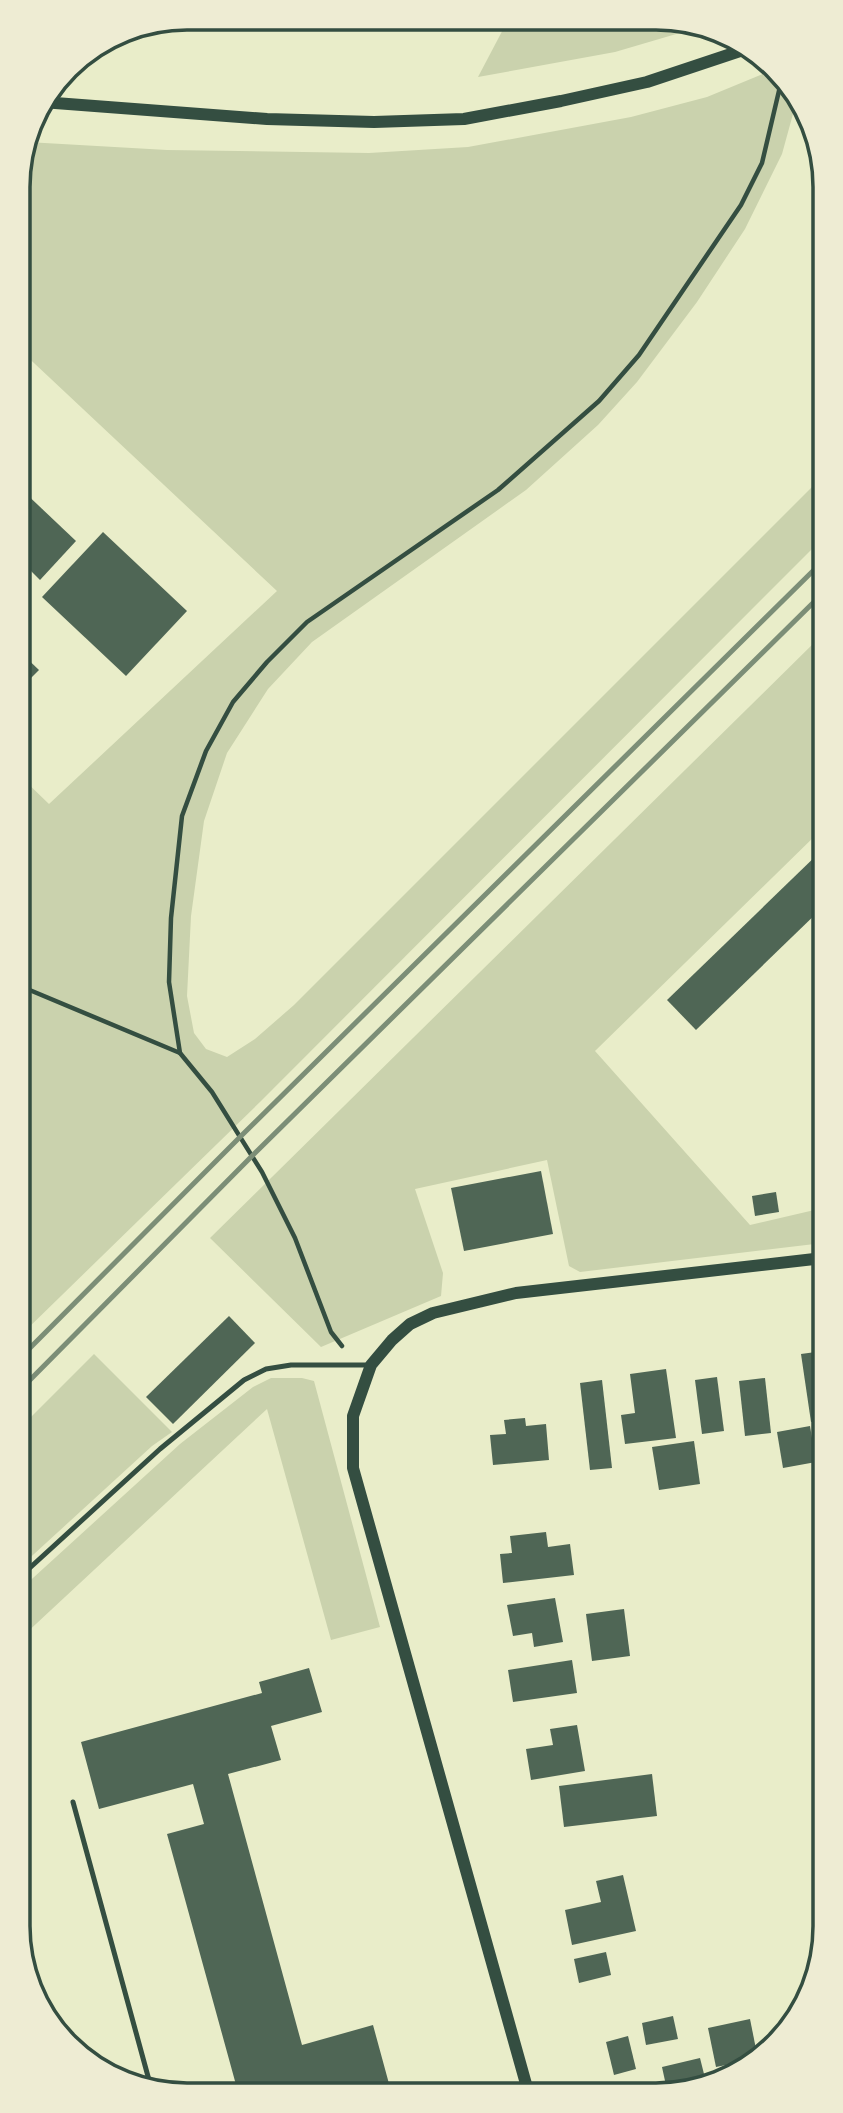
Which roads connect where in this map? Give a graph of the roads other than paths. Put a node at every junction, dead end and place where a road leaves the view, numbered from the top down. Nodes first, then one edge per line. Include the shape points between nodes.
1 (737, 52) edge
2 (54, 103) edge
3 (813, 1259) edge
4 (371, 1365) junction
5 (30, 1568) edge
6 (73, 1801) dead end
7 (148, 2078) edge
8 (526, 2083) edge

1 - 2 street via 647,82 464,118 374,122 267,119
3 - 4 street via 516,1293 445,1310 410,1324
4 - 5 lane via 290,1365 266,1369 244,1380 160,1448
4 - 8 street via 353,1416 353,1468
6 - 7 lane

